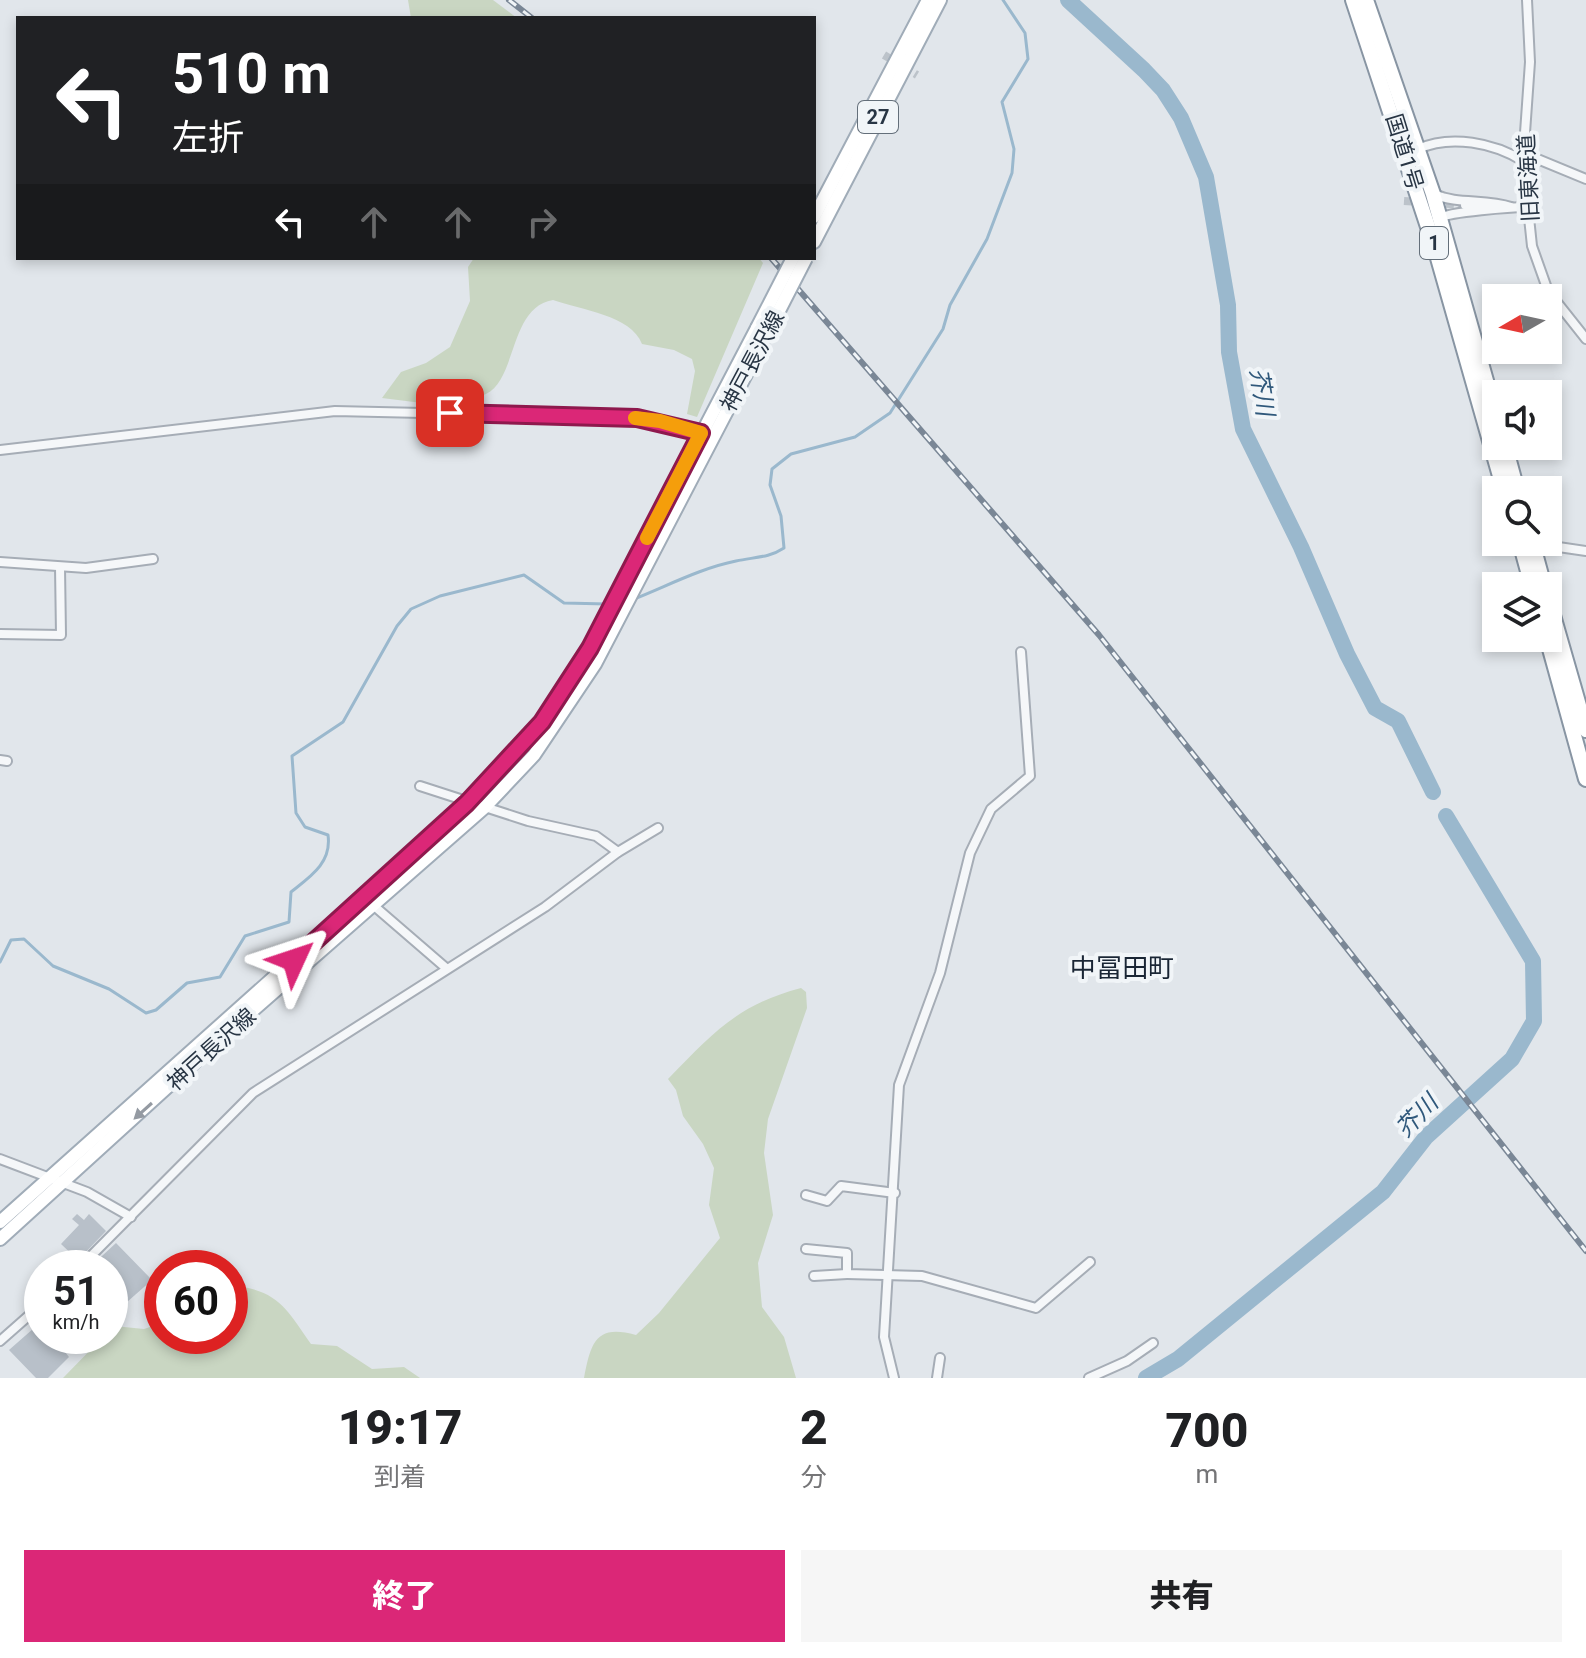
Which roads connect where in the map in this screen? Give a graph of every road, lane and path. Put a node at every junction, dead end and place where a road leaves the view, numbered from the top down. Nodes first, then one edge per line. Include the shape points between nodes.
1 (928, 0) edge
2 (940, 0) edge
3 (1353, 0) edge
4 (1366, 0) edge
5 (1527, 0) edge
6 (1418, 149) junction
7 (1523, 157) junction
8 (1586, 179) edge
9 (1433, 194) junction
10 (1465, 205) tunnel mouth
11 (1511, 207) junction
12 (1528, 207) junction
13 (816, 213) edge
14 (1440, 218) junction
15 (816, 238) edge
16 (792, 260) edge
17 (805, 260) edge
18 (762, 331) junction
19 (1586, 339) edge
20 (1486, 380) edge
21 (706, 436) junction
22 (0, 450) edge
23 (1500, 476) edge
24 (1562, 547) edge
25 (1586, 551) edge
26 (153, 559) dead end
27 (0, 562) edge
28 (60, 567) junction
29 (0, 634) edge
30 (1562, 647) edge
31 (1021, 652) dead end
32 (1551, 652) edge
33 (1586, 730) edge
34 (1586, 779) edge
35 (420, 786) dead end
36 (467, 803) junction
37 (485, 807) junction
38 (658, 828) dead end
39 (618, 852) junction
40 (373, 905) junction
41 (446, 968) junction
42 (0, 1159) edge
43 (48, 1177) junction
44 (63, 1182) junction
45 (895, 1193) junction
46 (806, 1195) dead end
47 (131, 1217) junction
48 (0, 1222) edge
49 (0, 1239) edge
50 (806, 1249) dead end
51 (97, 1250) edge
52 (1090, 1262) dead end
53 (847, 1274) junction
54 (889, 1275) junction
55 (814, 1276) dead end
56 (24, 1320) edge
57 (0, 1341) edge
58 (1153, 1343) dead end
59 (940, 1358) dead end
60 (894, 1378) edge
61 (937, 1378) edge
62 (1089, 1378) edge

1 - 13 main road, 27
2 - 15 main road, 27
3 - 23 highway, 国道1号 / 1 via 1394,114
4 - 6 highway, 国道1号 / 1
5 - 7 street, 旧東海道 via 1530,62
6 - 7 street via 1444,142 1484,144
6 - 9 highway, 国道1号 / 1
7 - 8 street
7 - 12 street, 旧東海道
9 - 11 street
9 - 14 highway, 国道1号 / 1
10 - 11 street
11 - 12 street
11 - 14 street
12 - 19 street, 旧東海道 via 1539,273
14 - 20 highway, 国道1号 / 1
16 - 18 main road, 神戸長沢線, bridge
17 - 18 main road, 神戸長沢線, bridge
18 - 21 main road, 神戸長沢線
21 - 22 street via 637,418 335,411
21 - 36 main road, 神戸長沢線 via 580,667 522,747
21 - 37 main road, 神戸長沢線 via 595,664 534,755
24 - 25 street
26 - 28 street
27 - 28 street
28 - 29 street via 61,635
30 - 33 highway
31 - 45 street via 1030,776 991,809 962,875 940,973 895,1103
32 - 34 highway
35 - 36 street
36 - 37 street
36 - 43 main road, 神戸長沢線
37 - 39 street via 596,836
37 - 40 main road, 神戸長沢線
38 - 39 street
39 - 41 street via 560,897
40 - 41 street
40 -> 44 main road, 神戸長沢線
41 - 47 street via 253,1093
42 - 43 street
43 - 44 street
43 - 48 main road, 神戸長沢線
44 - 47 street
44 - 49 main road, 神戸長沢線
45 - 46 street via 841,1186 827,1201
45 - 54 street
47 - 51 street
50 - 53 street via 847,1253
52 - 54 street via 1036,1308 922,1276
53 - 54 street
53 - 55 street
54 - 60 street via 884,1337
56 - 57 street
58 - 62 street
59 - 61 street

